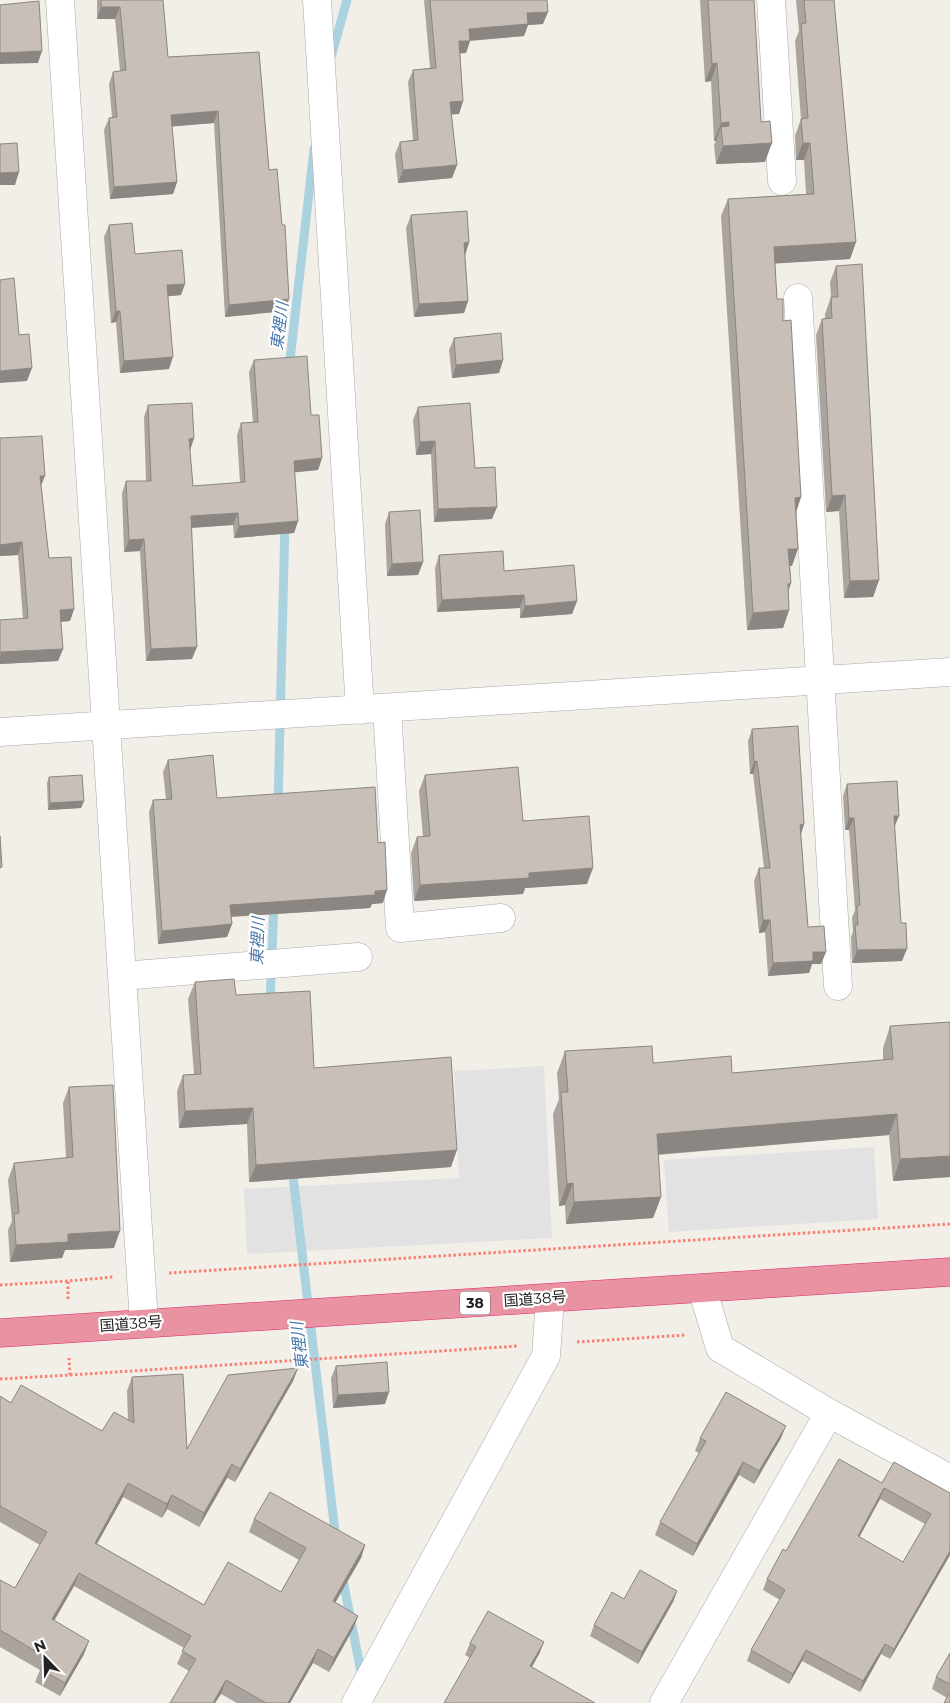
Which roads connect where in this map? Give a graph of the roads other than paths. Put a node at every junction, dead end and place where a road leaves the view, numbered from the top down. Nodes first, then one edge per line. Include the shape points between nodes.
1 (60, 0) edge
2 (316, 0) edge
3 (771, 0) edge
4 (782, 181) dead end
5 (798, 298) dead end
6 (950, 672) edge
7 (819, 681) junction
8 (387, 708) junction
9 (360, 710) junction
10 (105, 726) junction
11 (0, 732) edge
12 (501, 918) dead end
13 (358, 957) dead end
14 (122, 976) junction
15 (838, 986) dead end
16 (950, 1272) edge
17 (702, 1288) junction
18 (550, 1299) junction
19 (144, 1323) junction
20 (0, 1333) edge
21 (829, 1413) junction
22 (950, 1479) edge
23 (356, 1703) edge
24 (664, 1703) edge

1 - 10 street
2 - 9 street
3 - 4 street
5 - 7 street
6 - 7 street
7 - 8 street
7 - 15 street
8 - 9 street
8 - 12 street via 400,928
9 - 10 street
10 - 11 street
10 - 14 street
13 - 14 street
14 - 19 street
16 - 17 highway, 国道38号 / 38
17 - 18 highway, 国道38号 / 38
17 - 21 street via 720,1348
18 - 19 highway, 国道38号 / 38
18 - 23 street via 546,1356
19 - 20 highway, 国道38号 / 38
21 - 22 street
21 - 24 street

